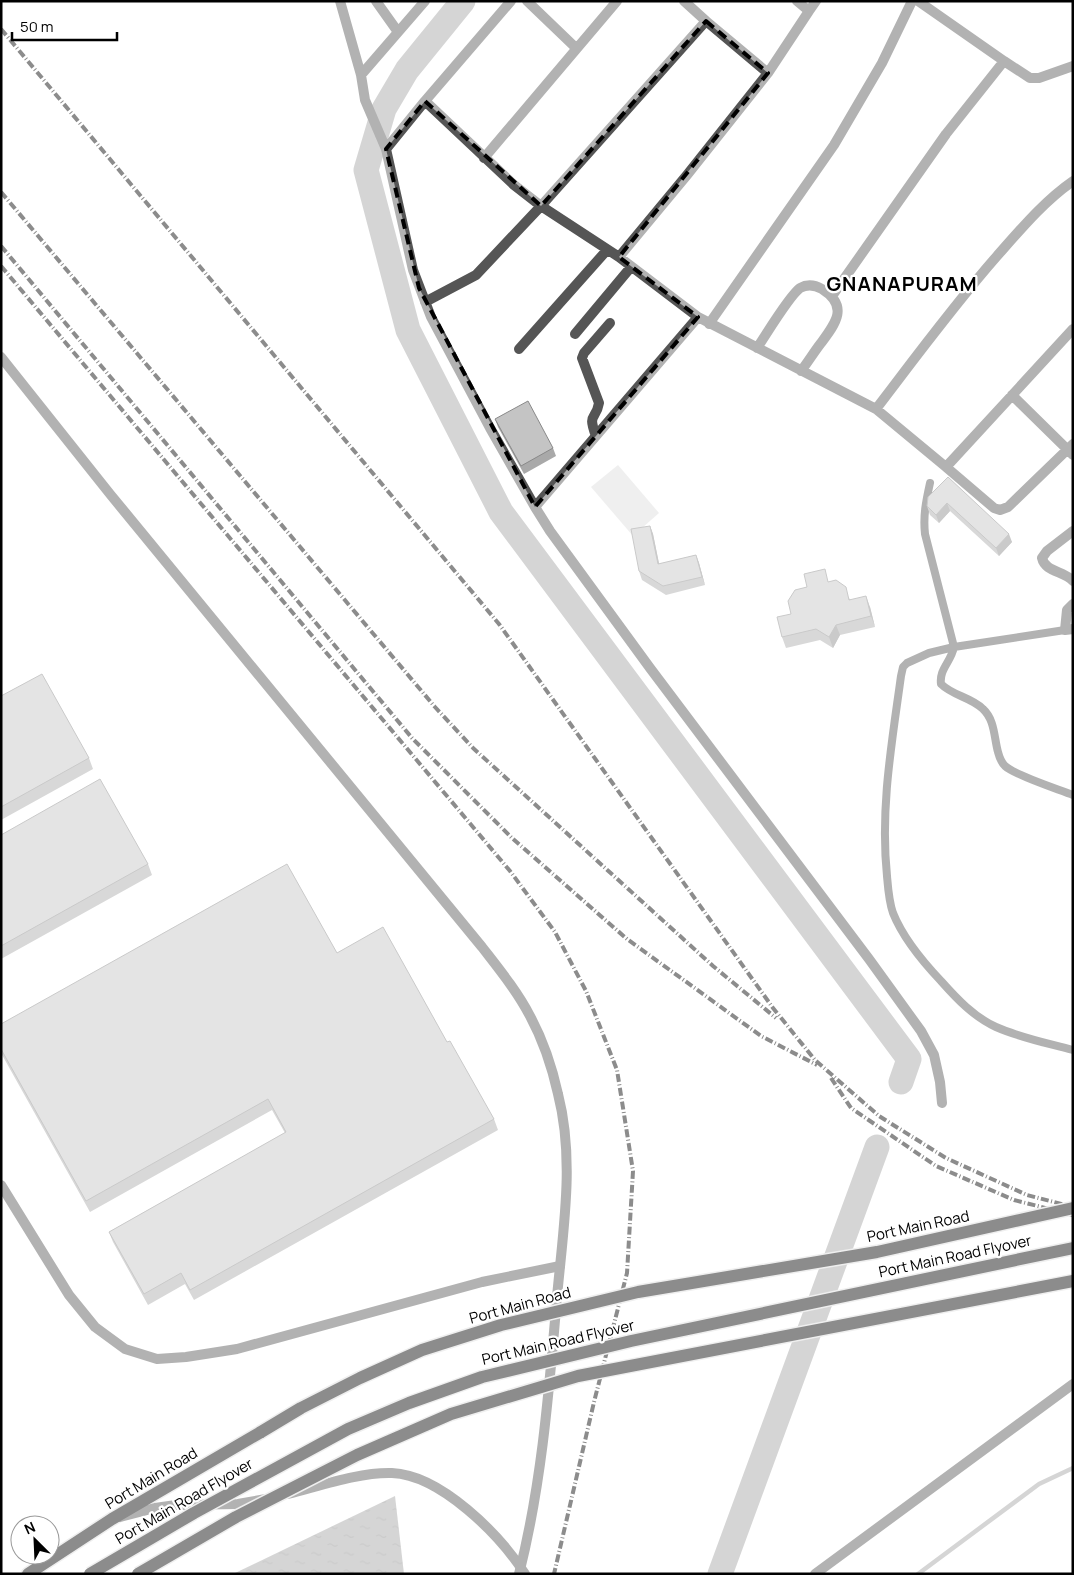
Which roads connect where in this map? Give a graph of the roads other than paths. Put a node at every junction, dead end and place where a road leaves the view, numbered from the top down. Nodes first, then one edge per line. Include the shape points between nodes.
1 (340, 1) edge
2 (376, 1) edge
3 (511, 1) edge
4 (527, 1) edge
5 (617, 1) edge
6 (684, 1) edge
7 (797, 1) edge
8 (816, 1) edge
9 (912, 1) edge
10 (918, 1) edge
11 (420, 3) edge
12 (809, 11) junction
13 (706, 21) junction
14 (398, 32) junction
15 (576, 48) junction
16 (1004, 61) junction
17 (1073, 66) edge
18 (768, 73) junction
19 (361, 75) junction
20 (425, 101) junction
21 (386, 149) junction
22 (484, 158) junction
23 (1073, 181) edge
24 (541, 206) junction
25 (607, 250) junction
26 (618, 257) junction
27 (631, 267) junction
28 (832, 296) junction
29 (425, 302) junction
30 (698, 317) junction
31 (610, 323) dead end
32 (709, 324) junction
33 (1073, 329) edge
34 (575, 334) dead end
35 (757, 348) junction
36 (519, 349) dead end
37 (1, 357) edge
38 (801, 371) junction
39 (1012, 395) junction
40 (876, 409) junction
41 (596, 436) junction
42 (1071, 450) edge
43 (946, 467) junction
44 (930, 484) dead end
45 (535, 507) junction
46 (1073, 531) edge
47 (1073, 581) edge
48 (1073, 604) edge
49 (1069, 629) edge
50 (954, 647) junction
51 (1073, 795) edge
52 (1073, 1050) edge
53 (942, 1103) dead end
54 (1, 1185) edge
55 (1073, 1208) edge
56 (1073, 1248) edge
57 (560, 1266) junction
58 (1073, 1281) edge
59 (1073, 1384) edge
60 (112, 1520) junction
61 (522, 1572) edge
62 (28, 1574) edge
63 (90, 1574) edge
64 (138, 1574) edge
65 (815, 1574) edge

1 - 19 street
2 - 14 street
3 - 20 street
4 - 15 street
5 - 15 street
6 - 13 street
7 - 12 street
8 - 12 street
9 - 32 street via 882,63 834,145
10 - 16 street
11 - 14 street
12 - 18 street
13 - 18 street
13 - 24 street
14 - 19 street
15 - 22 street
16 - 17 street via 1030,78
16 - 28 street via 946,134
18 - 26 street via 693,169
19 - 21 street via 365,100
20 - 21 street
20 - 22 street
21 - 29 street via 413,270
22 - 24 street
23 - 40 street via 1025,224 972,285
24 - 25 street
24 - 29 street via 476,274
25 - 26 street
25 - 36 street
26 - 27 street
27 - 30 street
27 - 34 street
28 - 35 street via 819,287 800,288
28 - 38 street via 838,306 838,317
29 - 45 street via 452,359
30 - 32 street
30 - 41 street
31 - 41 street via 582,358 598,403 591,424
32 - 35 street
33 - 39 street
35 - 38 street
37 - 57 street via 482,947 526,1008 547,1055 559,1095 565,1133 566,1195
38 - 40 street
39 - 42 street
39 - 43 street
40 - 43 street
41 - 45 street
42 - 43 street via 1008,507 1000,510
44 - 50 lane via 924,512 925,534
45 - 53 street via 921,1031 934,1055
46 - 47 street via 1042,558 1046,566
48 - 49 street via 1067,610
49 - 50 lane
50 - 51 lane via 940,684 985,710 991,720 998,755 1005,765
50 - 52 lane via 907,663 900,676 884,822 892,911 905,936 932,972 970,1011 997,1027 1026,1038
54 - 57 street via 69,1295 95,1327 125,1349 157,1359 237,1348 482,1282
55 - 60 main road, Port Main Road, bridge via 877,1252 638,1292 501,1324 422,1350 309,1404
56 - 63 main road, Port Main Road Flyover, bridge via 631,1341 482,1377 348,1429
57 - 61 street via 546,1428
58 - 64 main road, bridge via 578,1376 451,1414 348,1459 236,1517
59 - 65 street
60 - 61 street via 155,1508 246,1502 366,1475 393,1473 415,1478 440,1490 476,1516
60 - 62 main road, Port Main Road

